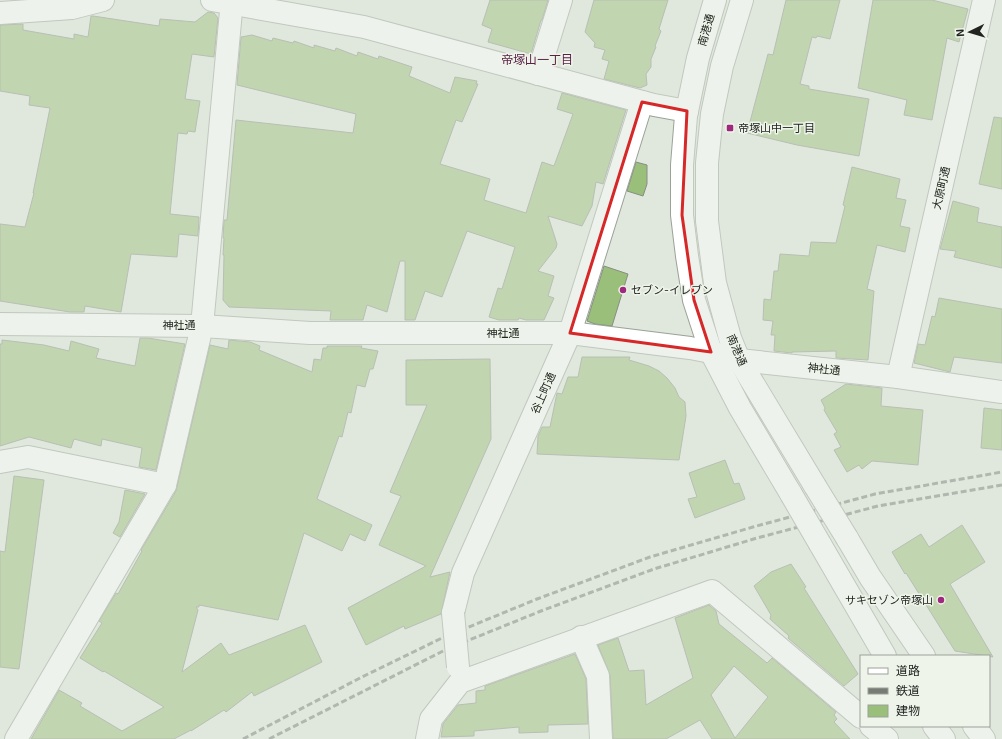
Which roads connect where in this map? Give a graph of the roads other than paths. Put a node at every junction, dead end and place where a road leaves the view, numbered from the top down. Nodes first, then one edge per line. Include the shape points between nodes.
1 (103, 0) edge
2 (561, 0) edge
3 (715, 0) edge
4 (742, 0) edge
5 (984, 0) edge
6 (225, 1) edge
7 (0, 13) edge
8 (538, 74) junction
9 (642, 102) junction
10 (688, 111) junction
11 (0, 324) edge
12 (202, 326) junction
13 (570, 334) junction
14 (711, 352) junction
15 (739, 360) junction
16 (898, 377) junction
17 (1002, 392) edge
18 (0, 462) edge
19 (165, 485) junction
20 (581, 637) junction
21 (885, 655) edge
22 (923, 655) edge
23 (459, 674) junction
24 (860, 716) edge
25 (872, 727) edge
26 (935, 727) edge
27 (975, 727) edge
28 (16, 739) edge
29 (427, 739) edge
30 (601, 739) edge
31 (886, 739) edge
32 (944, 739) edge
33 (984, 739) edge

1 - 7 street via 72,8
2 - 8 street
3 - 10 street, 南港通 via 698,58
4 - 15 street, 南港通 via 722,66 712,114 707,221 715,283 730,338
5 - 16 street, 大原町通
6 - 8 street via 364,27
6 - 12 street
8 - 9 street
9 - 10 street
9 - 13 street, 谷上町通
10 - 14 street, 南港通 via 682,165 682,214 694,300
11 - 12 street, 神社通
12 - 13 street, 神社通 via 310,332
12 - 19 street
13 - 14 street, 神社通
13 - 23 street, 谷上町通, bridge via 463,573 453,613
14 - 15 street, 神社通
14 - 21 street, 南港通, bridge via 740,408
15 - 16 street, 神社通
15 - 22 street, 南港通, bridge via 870,577
16 - 17 street, 神社通
18 - 19 street via 28,457
19 - 28 street
20 - 23 street
20 - 24 street via 712,591
20 - 30 street via 598,676
23 - 29 street via 431,719
25 - 31 street
26 - 32 street
27 - 33 street

